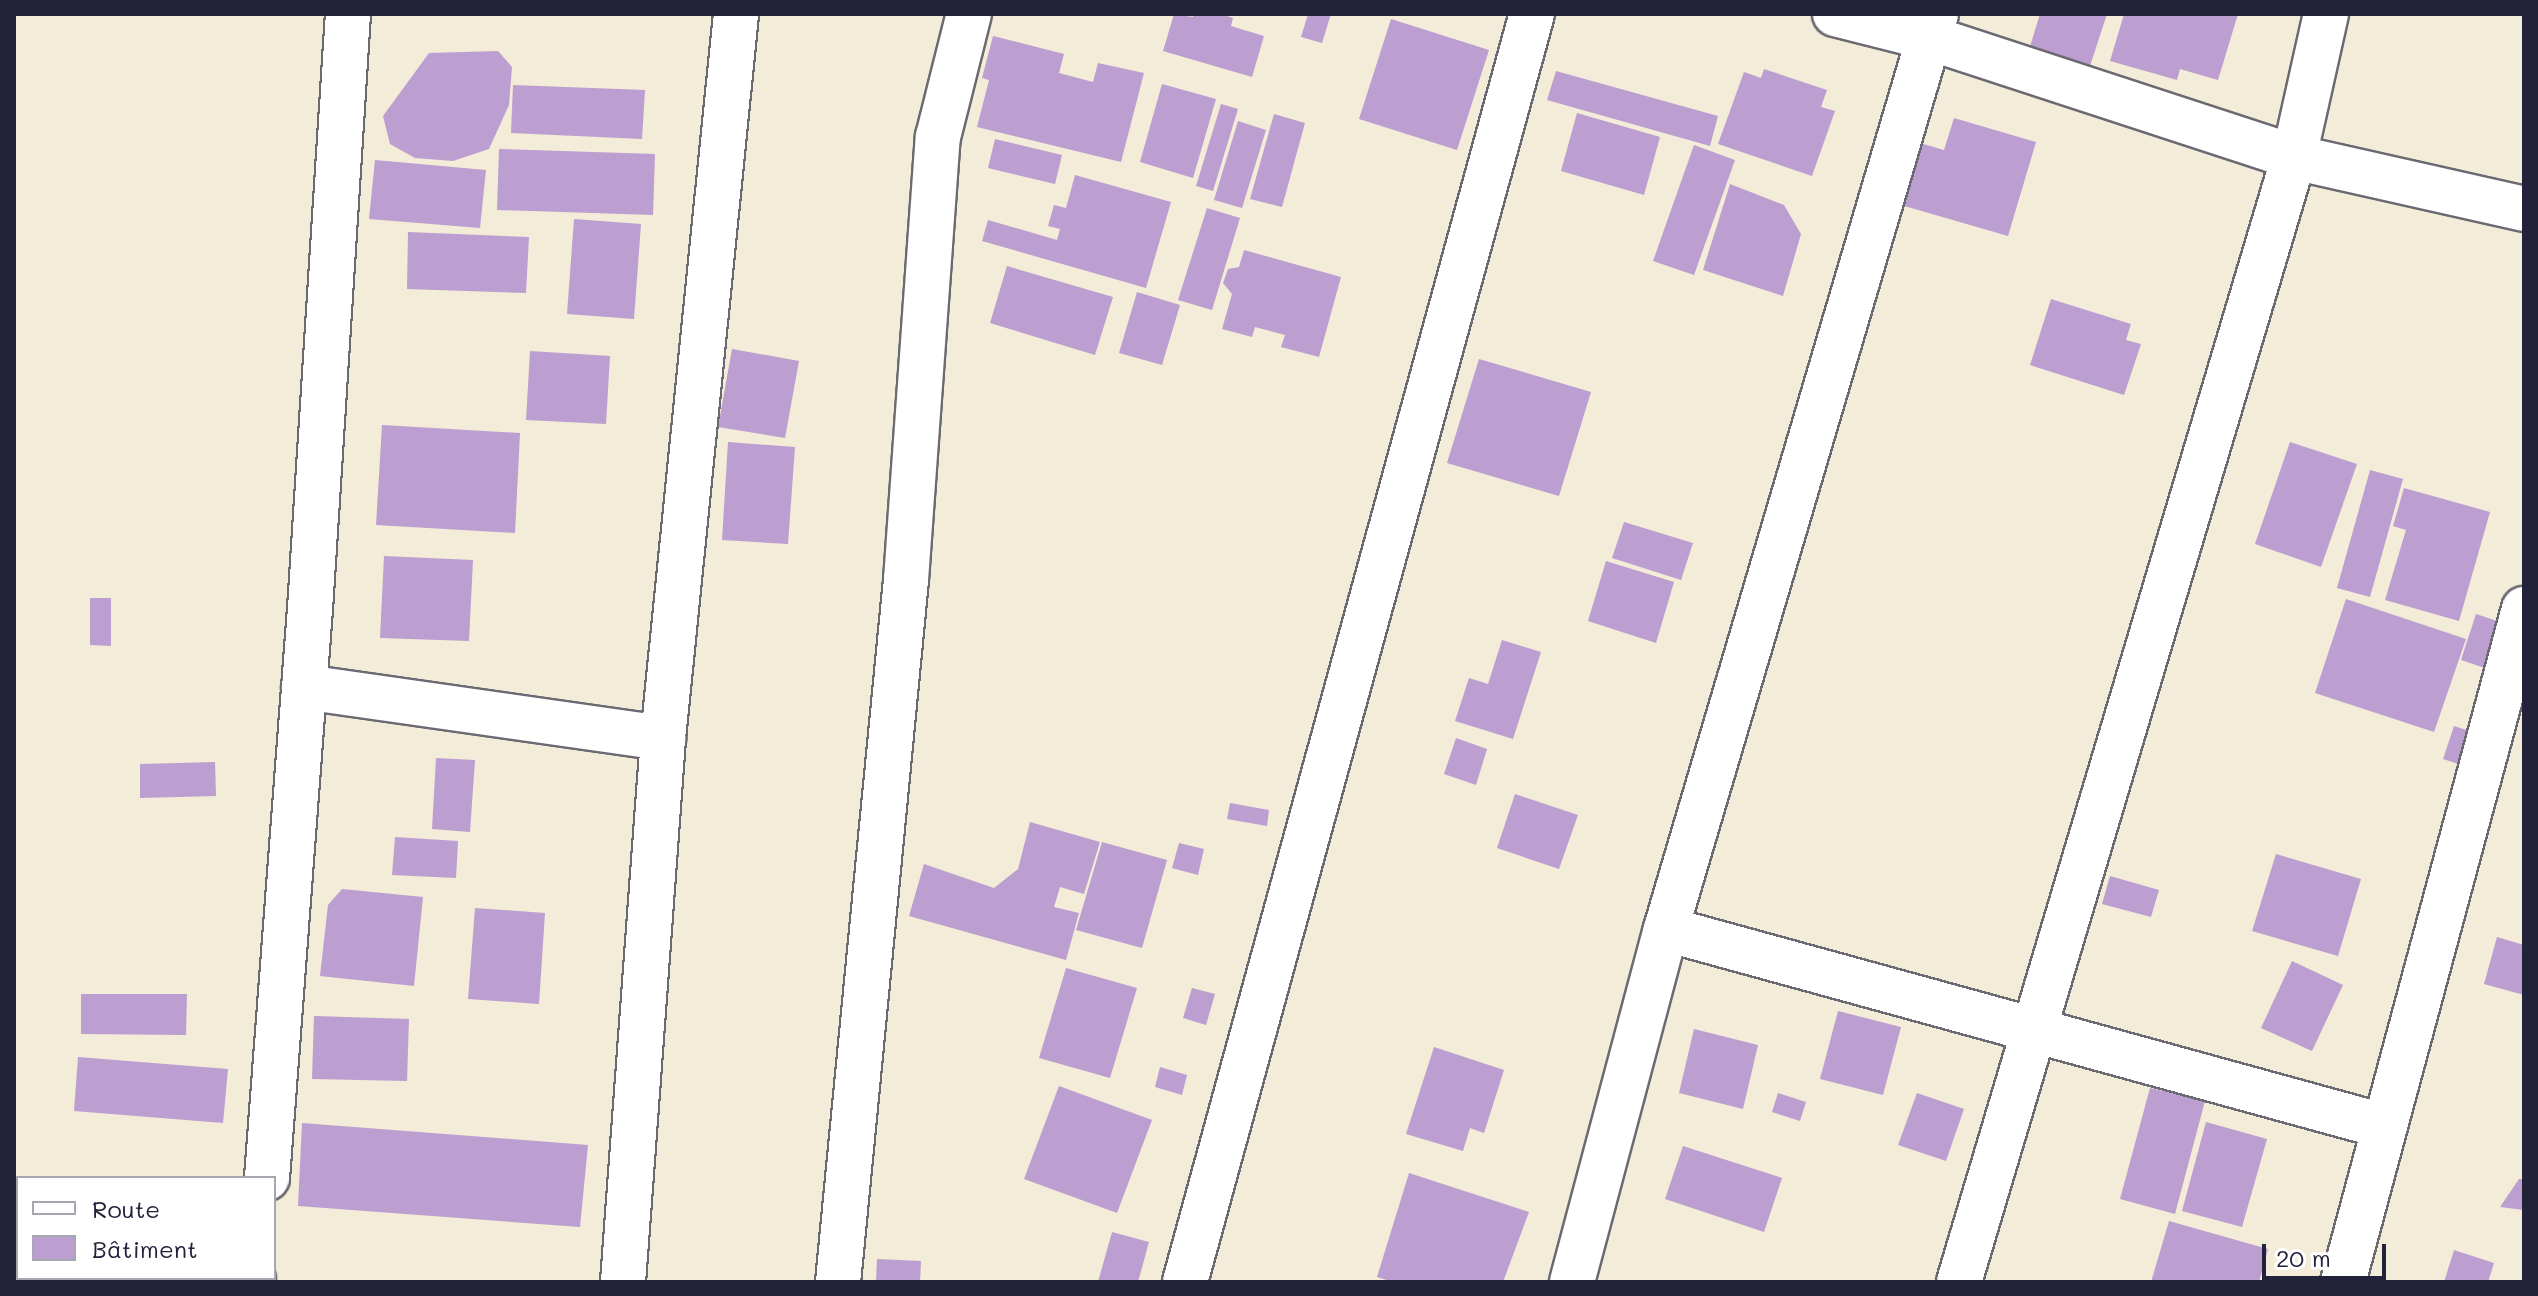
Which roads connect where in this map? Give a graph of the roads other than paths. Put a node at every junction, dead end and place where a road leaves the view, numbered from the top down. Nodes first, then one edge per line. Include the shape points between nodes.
1 (348, 14) edge
2 (736, 14) edge
3 (969, 14) edge
4 (1532, 14) edge
5 (1835, 14) edge
6 (2326, 14) edge
7 (1933, 26) edge
8 (2294, 157) junction
9 (2524, 209) edge
10 (2524, 609) edge
11 (304, 687) junction
12 (663, 738) junction
13 (1666, 929) junction
14 (2034, 1027) junction
15 (2383, 1126) junction
16 (267, 1176) edge
17 (623, 1282) edge
18 (838, 1282) edge
19 (1185, 1282) edge
20 (1572, 1282) edge
21 (1959, 1282) edge
22 (2343, 1282) edge

1 - 11 street
2 - 12 street
3 - 18 street via 938,137 906,580
4 - 19 street
5 - 7 street
6 - 8 street
7 - 8 street
7 - 13 street
8 - 9 street
8 - 14 street
10 - 15 street
11 - 12 street
11 - 16 street
12 - 17 street
13 - 14 street
13 - 20 street
14 - 15 street
14 - 21 street
15 - 22 street

